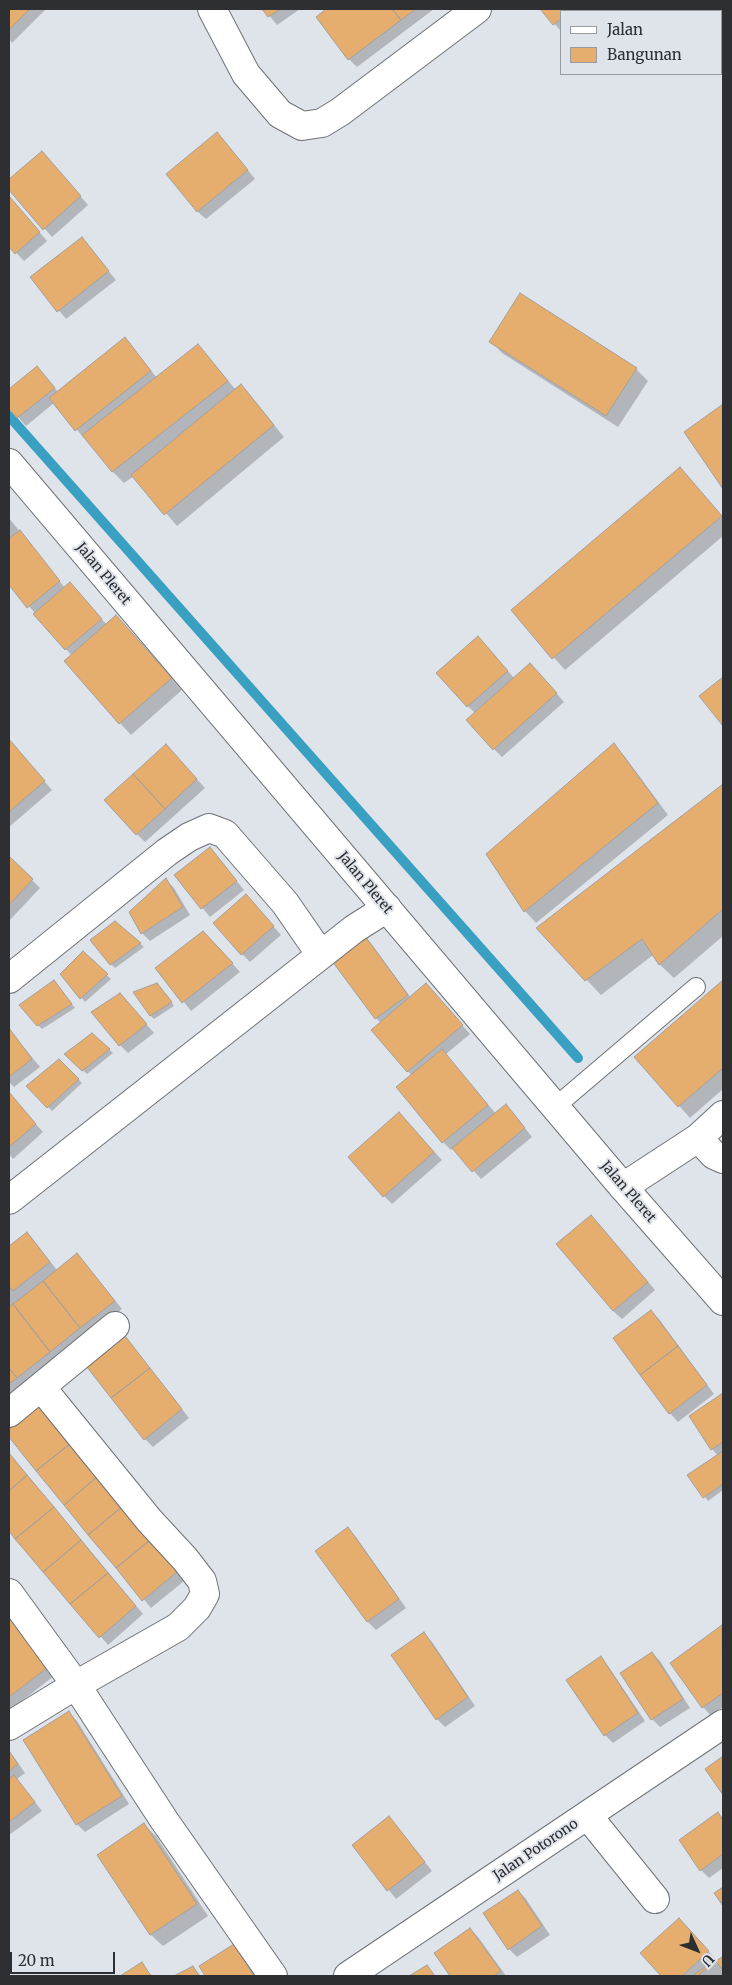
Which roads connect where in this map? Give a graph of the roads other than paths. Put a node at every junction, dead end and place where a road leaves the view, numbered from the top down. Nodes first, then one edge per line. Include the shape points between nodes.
1 (212, 9) edge
2 (477, 9) edge
3 (9, 464) edge
4 (387, 908) junction
5 (321, 954) junction
6 (9, 980) edge
7 (696, 987) dead end
8 (555, 1107) junction
9 (723, 1115) edge
10 (698, 1138) junction
11 (723, 1159) edge
12 (623, 1187) junction
13 (9, 1200) edge
14 (723, 1302) edge
15 (115, 1326) dead end
16 (41, 1387) junction
17 (9, 1413) edge
18 (9, 1594) edge
19 (76, 1685) junction
20 (723, 1724) edge
21 (9, 1726) edge
22 (588, 1816) junction
23 (655, 1899) dead end
24 (273, 1976) edge
25 (348, 1976) edge

1 - 2 street via 246,74 280,114 302,126 322,123 340,112
3 - 4 street, Jalan Pleret
4 - 5 street
4 - 8 street, Jalan Pleret
5 - 6 street via 285,903 225,834 209,828 167,852
5 - 13 street
7 - 8 lane
8 - 12 street, Jalan Pleret
9 - 10 street
10 - 11 street via 714,1155
10 - 12 street
12 - 14 street, Jalan Pleret
15 - 16 street
16 - 17 street
16 - 19 street via 202,1580 204,1594 197,1608 178,1627
18 - 19 street
19 - 21 street
19 - 24 street via 164,1820
20 - 22 street, Jalan Potorono
22 - 23 street
22 - 25 street, Jalan Potorono

